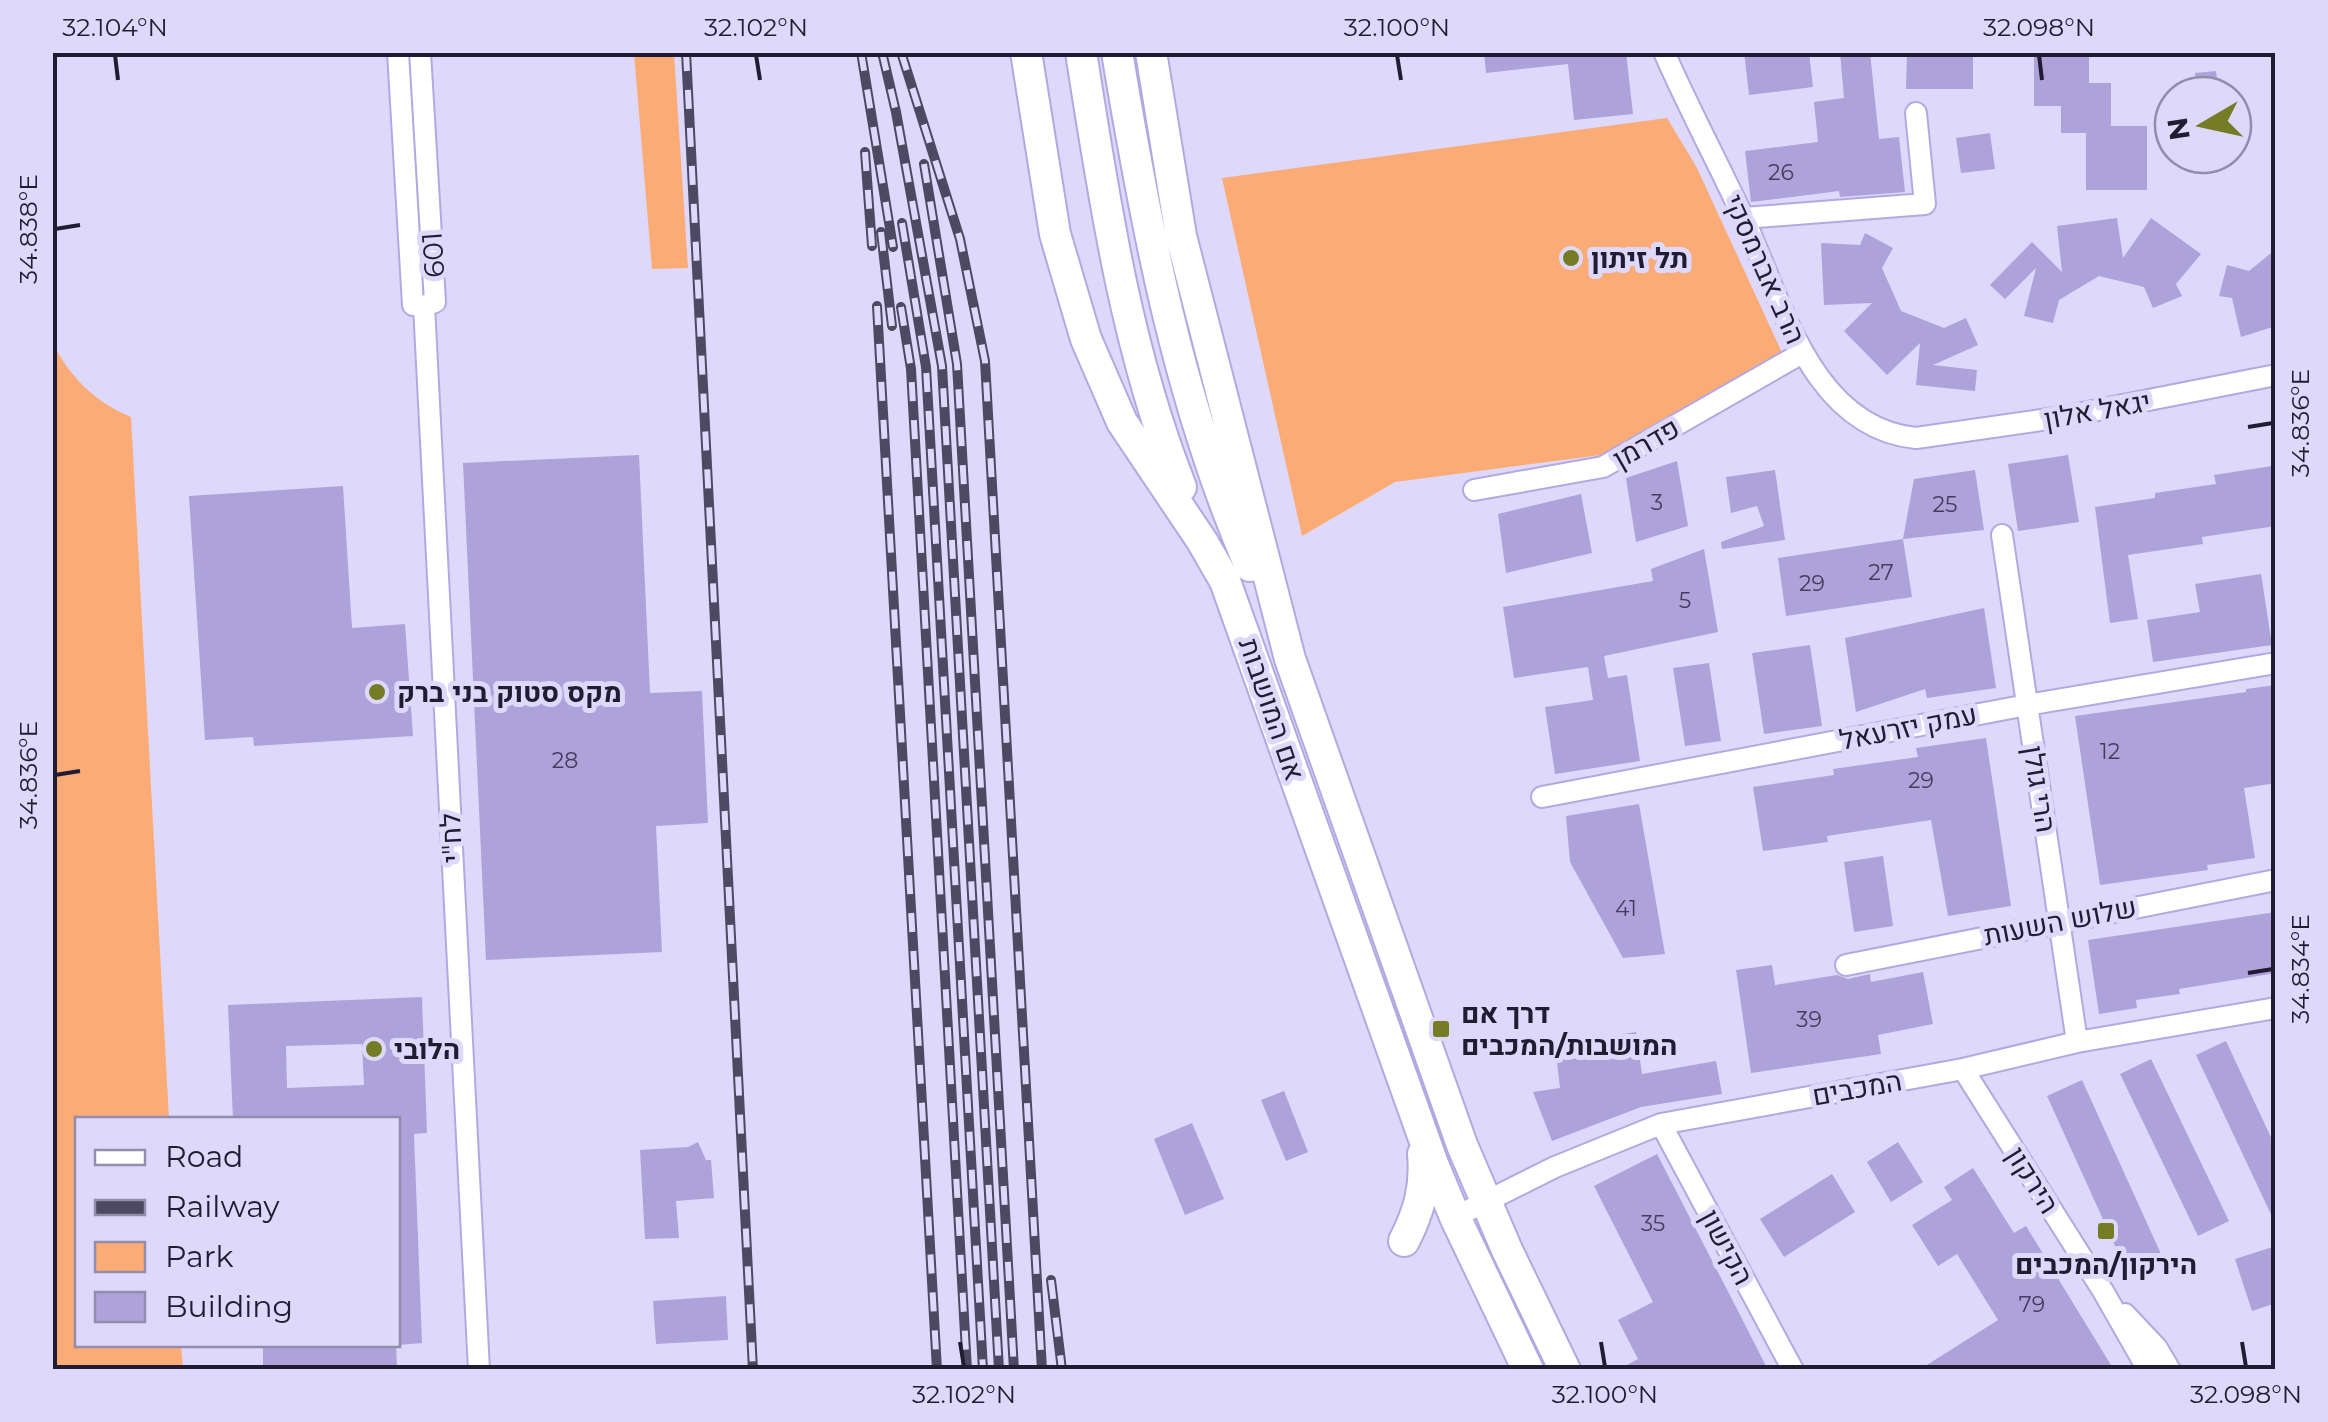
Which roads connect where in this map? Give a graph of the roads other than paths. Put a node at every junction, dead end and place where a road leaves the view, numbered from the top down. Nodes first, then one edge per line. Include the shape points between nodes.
1 (398, 52) edge
2 (420, 52) edge
3 (1026, 52) edge
4 (1080, 52) edge
5 (1116, 52) edge
6 (1152, 52) edge
7 (1664, 52) edge
8 (1916, 113) dead end
9 (1744, 218) junction
10 (424, 306) junction
11 (1802, 354) junction
12 (2276, 375) edge
13 (1916, 438) joint
14 (1474, 490) dead end
15 (2002, 535) dead end
16 (1202, 541) junction
17 (1290, 660) junction
18 (2276, 663) edge
19 (2027, 705) junction
20 (1542, 797) dead end
21 (2276, 880) edge
22 (2059, 921) junction
23 (1846, 965) dead end
24 (2276, 1008) edge
25 (2077, 1042) junction
26 (1963, 1069) junction
27 (1661, 1124) junction
28 (1420, 1131) junction
29 (1485, 1202) junction
30 (1454, 1217) junction
31 (1404, 1241) dead end
32 (2102, 1291) junction
33 (479, 1370) edge
34 (1528, 1370) edge
35 (1565, 1370) edge
36 (1793, 1370) edge
37 (2148, 1370) edge
38 (2170, 1370) edge

1 - 10 street, 601 via 413,305
2 - 10 street, 601 via 436,302
3 - 16 main road, אם המושבות via 1055,234 1086,338 1122,422
4 - 16 main road via 1121,289 1161,438
5 - 17 main road via 1169,323 1214,473
6 - 17 main road, אם המושבות via 1181,236
7 - 9 street, הרב אברמסקי
8 - 9 street via 1925,204
9 - 11 street, הרב אברמסקי
10 - 33 street, לח"י
11 - 13 street, הרב אברמסקי via 1867,421
11 - 14 street, פדרמן via 1603,467
12 - 13 street, יגאל אלון via 2062,418
15 - 19 street, הרי גולן
16 - 28 main road, אם המושבות via 1238,613
17 - 29 main road, אם המושבות
18 - 19 street, עמק יזרעאל
19 - 20 street, עמק יזרעאל
19 - 22 street, הרי גולן
21 - 22 street, שלוש השעות
22 - 23 street, שלוש השעות
22 - 25 street, הרי גולן
24 - 25 street, המכבים
25 - 26 street, המכבים
26 - 27 street, המכבים
26 - 32 street, הירקון
27 - 29 street, המכבים
27 - 36 street, הקישון
28 - 30 main road, אם המושבות
28 - 31 main road via 1423,1192
29 - 30 street, המכבים
29 - 35 main road, אם המושבות
30 - 34 main road, אם המושבות
32 - 37 street, הירקון
32 - 38 street, הירקון via 2158,1348

